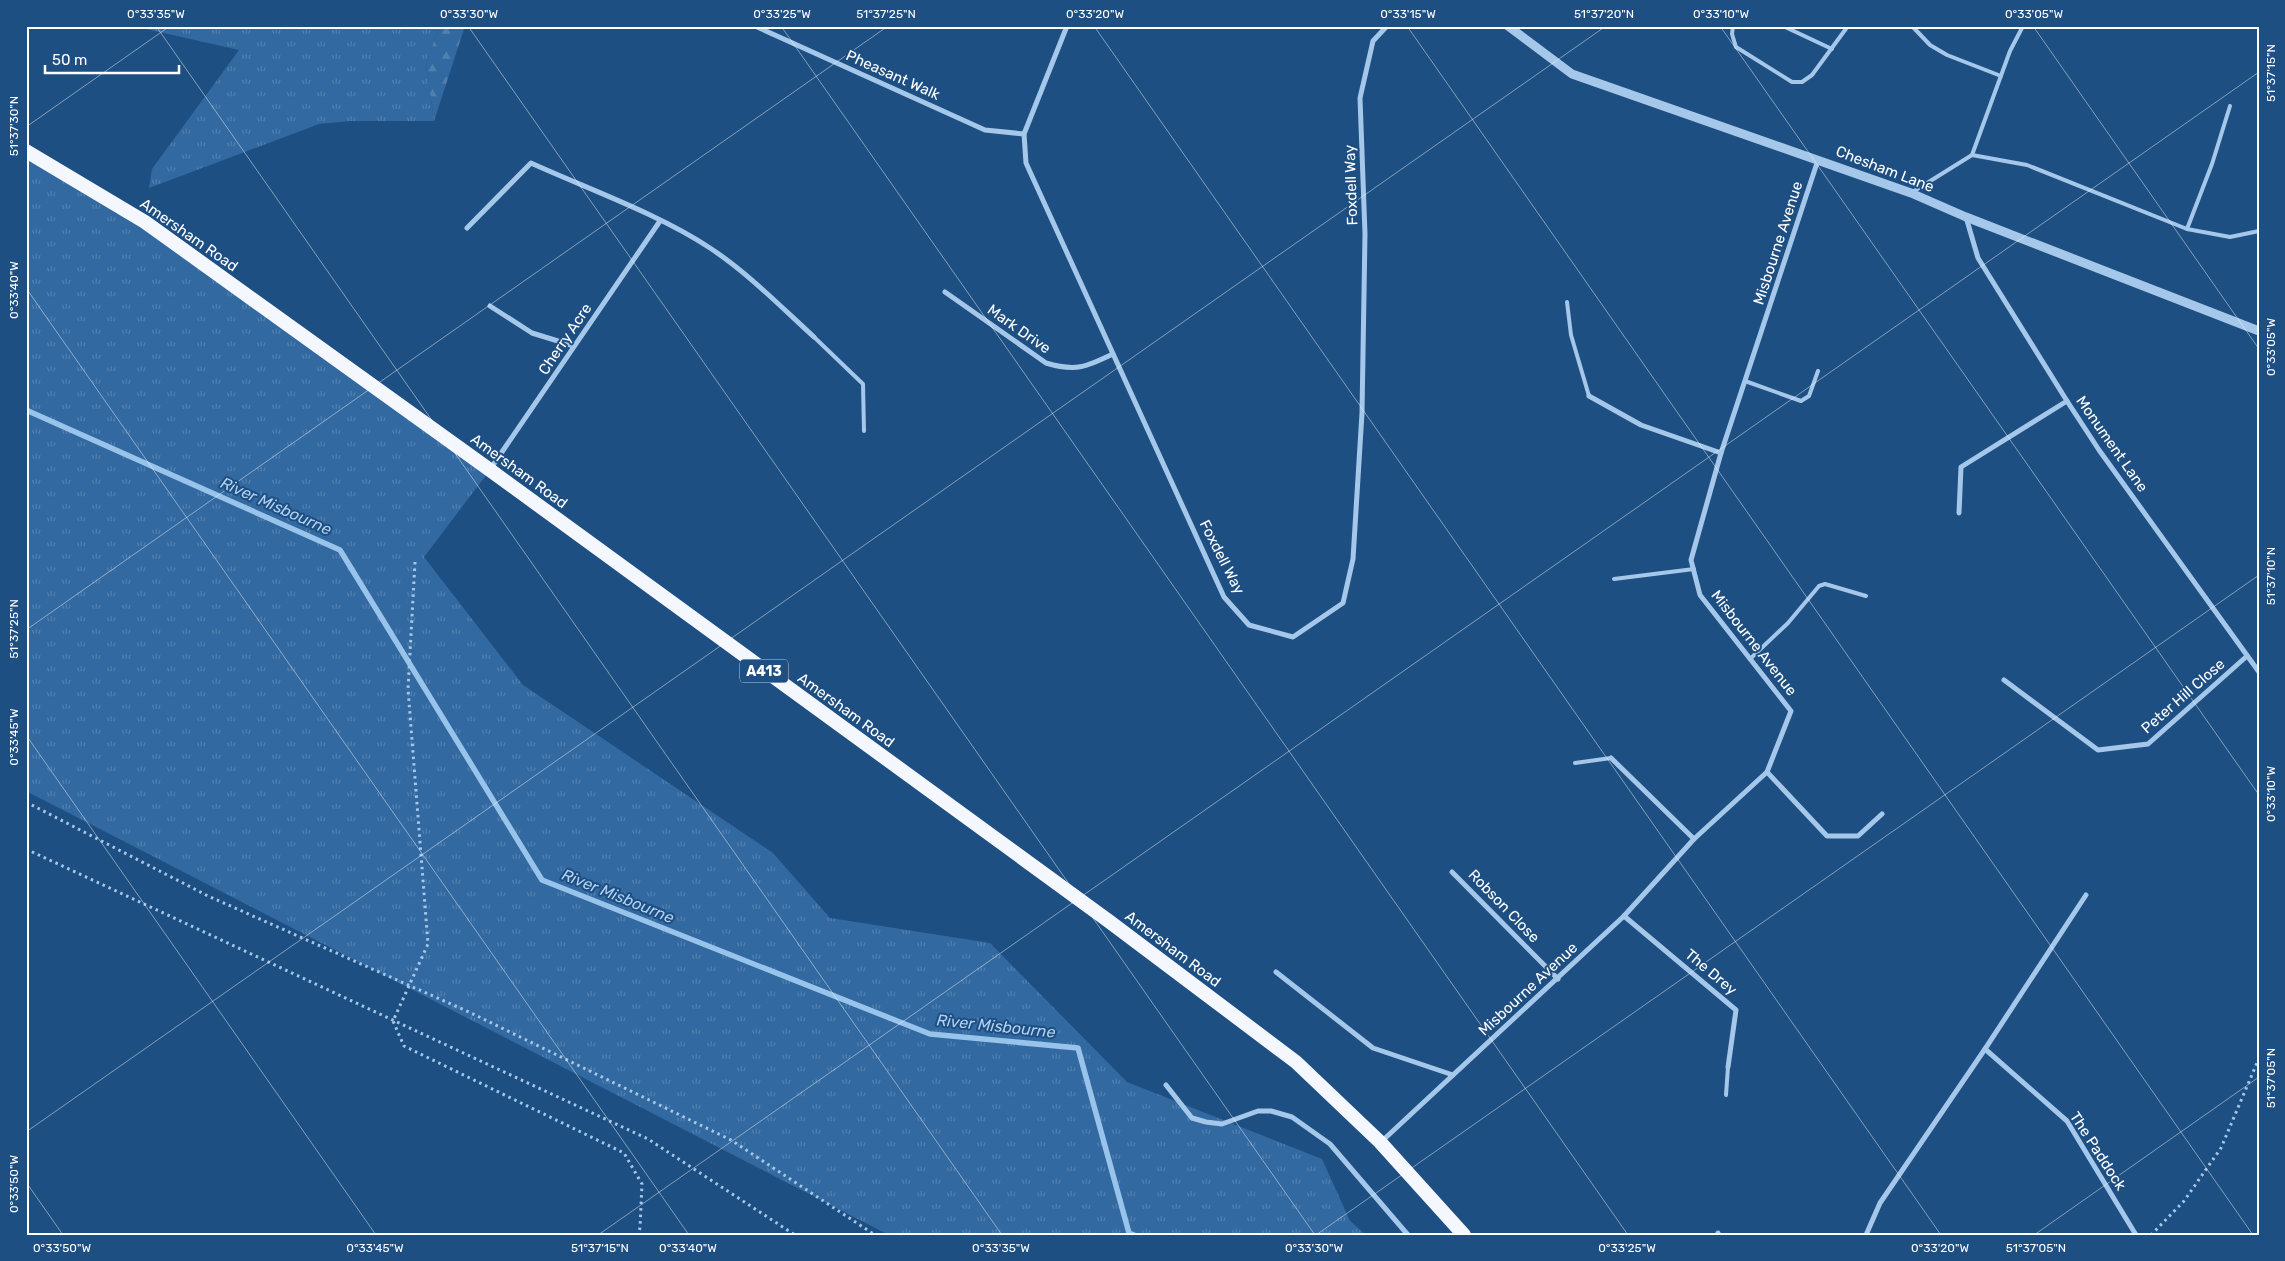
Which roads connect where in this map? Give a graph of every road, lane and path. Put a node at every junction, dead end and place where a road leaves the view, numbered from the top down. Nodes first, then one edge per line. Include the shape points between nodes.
1 (755, 26) edge
2 (1066, 26) edge
3 (1387, 26) edge
4 (1508, 26) edge
5 (1733, 26) edge
6 (1783, 26) edge
7 (1848, 26) edge
8 (1912, 26) edge
9 (2022, 26) edge
10 (1832, 49) junction
11 (2001, 76) junction
12 (2230, 106) dead end
13 (1024, 134) junction
14 (26, 152) edge
15 (1972, 155) junction
16 (1819, 159) junction
17 (1911, 193) junction
18 (1966, 217) junction
19 (660, 221) junction
20 (468, 228) dead end
21 (2187, 229) junction
22 (2259, 231) edge
23 (945, 292) dead end
24 (1567, 302) dead end
25 (490, 306) dead end
26 (2259, 331) edge
27 (814, 337) joint
28 (574, 346) junction
29 (1113, 354) junction
30 (1818, 371) dead end
31 (1745, 381) junction
32 (1589, 396) joint
33 (2067, 401) junction
34 (864, 431) dead end
35 (1721, 453) junction
36 (490, 470) junction
37 (1959, 513) dead end
38 (415, 562) dead end
39 (1694, 569) junction
40 (1614, 579) dead end
41 (1866, 596) dead end
42 (2248, 656) junction
43 (1750, 659) junction
44 (2259, 672) edge
45 (2004, 680) dead end
46 (1611, 758) joint
47 (1575, 763) dead end
48 (1767, 772) junction
49 (26, 802) edge
50 (1882, 814) dead end
51 (1694, 839) junction
52 (26, 849) edge
53 (1452, 872) dead end
54 (2086, 895) dead end
55 (1624, 916) junction
56 (1276, 972) dead end
57 (1558, 979) junction
58 (410, 986) junction
59 (393, 1021) junction
60 (1985, 1050) junction
61 (2259, 1058) edge
62 (1728, 1067) joint
63 (1453, 1075) junction
64 (1166, 1085) dead end
65 (1726, 1095) dead end
66 (1380, 1142) junction
67 (637, 1235) edge
68 (795, 1235) edge
69 (875, 1235) edge
70 (1408, 1235) edge
71 (1464, 1235) edge
72 (1866, 1235) edge
73 (2136, 1235) edge
74 (2151, 1235) edge

1 - 13 street, Pheasant Walk via 985,130
2 - 13 street, Foxdell Way
3 - 29 street, Foxdell Way via 1373,41 1360,98 1365,234 1362,413 1352,559 1343,602 1293,637 1249,625 1224,597
4 - 16 street, Chesham Lane via 1572,74
5 - 10 lane via 1736,47 1792,82 1802,82 1812,75
6 - 10 lane
7 - 10 lane
8 - 11 lane via 1930,45 1947,55
9 - 11 lane
11 - 15 lane
12 - 21 lane
13 - 29 street, Foxdell Way via 1026,163
14 - 36 highway, Amersham Road / A413 via 145,222
15 - 17 lane
15 - 21 lane via 2027,165
16 - 17 street, Chesham Lane
16 - 31 street, Misbourne Avenue
17 - 18 street, Chesham Lane
18 - 26 street, Chesham Lane
18 - 33 street, Monument Lane via 1978,258
19 - 20 street via 531,163
19 - 27 street via 710,248
19 - 28 street, Cherry Acre
21 - 22 lane via 2230,237
23 - 29 street, Mark Drive via 1046,364 1060,368 1084,368
24 - 32 lane via 1571,335
25 - 28 street via 532,333
27 - 34 lane via 863,384
28 - 36 street, Cherry Acre
30 - 31 lane via 1809,396 1801,401
31 - 35 street, Misbourne Avenue
32 - 35 street via 1640,424
33 - 37 street via 1961,467
33 - 42 street, Monument Lane
35 - 39 street, Misbourne Avenue via 1692,560
36 - 66 highway, Amersham Road / A413 via 1110,922 1296,1062
38 - 58 path via 408,689 428,944
39 - 40 lane
39 - 43 street, Misbourne Avenue via 1700,595
41 - 43 lane via 1825,584 1819,586 1788,623
42 - 44 street, Monument Lane
42 - 45 street, Peter Hill Close via 2148,744 2098,750
43 - 48 street, Misbourne Avenue via 1791,711
46 - 47 lane
46 - 51 street
48 - 50 street via 1827,836 1858,836
48 - 51 street, Misbourne Avenue
49 - 58 path via 208,896
51 - 55 street, Misbourne Avenue
52 - 59 path
53 - 57 street, Robson Close
54 - 60 street
55 - 57 street, Misbourne Avenue
55 - 62 street, The Drey via 1736,1010
56 - 63 street via 1373,1048
57 - 63 street, Misbourne Avenue
58 - 59 path
58 - 69 path via 731,1140
59 - 67 path via 404,1046 624,1153 642,1184
59 - 68 path via 648,1139
60 - 72 street via 1880,1203
60 - 73 street, The Paddock via 2067,1121
61 - 74 path via 2221,1148 2184,1201
62 - 65 lane
63 - 66 street, Misbourne Avenue
64 - 70 street via 1192,1118 1206,1122 1222,1124 1258,1111 1292,1116 1330,1144
66 - 71 highway, Amersham Road / A413

